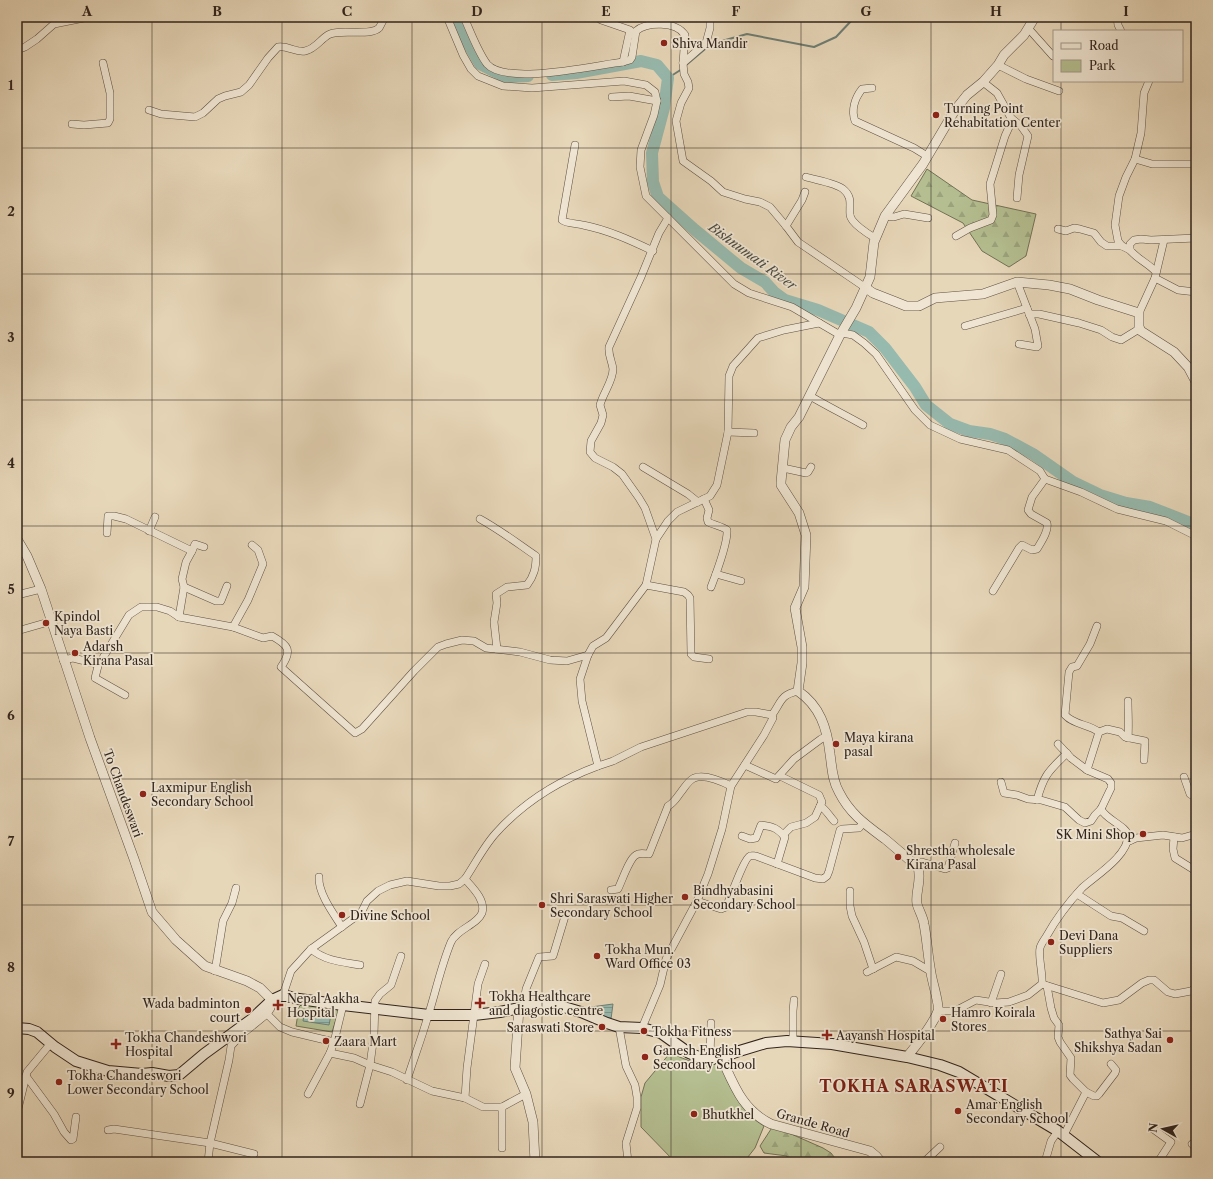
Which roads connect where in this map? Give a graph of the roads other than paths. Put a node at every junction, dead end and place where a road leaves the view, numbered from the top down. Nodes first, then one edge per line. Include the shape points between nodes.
1 (96, 17) edge
2 (385, 17) edge
3 (447, 17) edge
4 (464, 17) edge
5 (710, 17) edge
6 (1035, 17) edge
7 (1117, 17) edge
8 (601, 20) dead end
9 (663, 21) edge
10 (1028, 28) junction
11 (1120, 30) edge
12 (17, 50) edge
13 (1053, 56) dead end
14 (623, 62) junction
15 (104, 63) dead end
16 (683, 63) junction
17 (998, 65) junction
18 (983, 82) junction
19 (1149, 82) edge
20 (872, 88) dead end
21 (1059, 91) dead end
22 (612, 97) dead end
23 (657, 101) junction
24 (149, 110) dead end
25 (1011, 118) junction
26 (72, 124) dead end
27 (575, 145) dead end
28 (927, 156) junction
29 (1135, 159) junction
30 (1196, 163) edge
31 (806, 177) dead end
32 (805, 192) dead end
33 (1017, 198) dead end
34 (885, 216) junction
35 (668, 218) junction
36 (928, 218) dead end
37 (786, 226) junction
38 (1058, 229) dead end
39 (956, 236) dead end
40 (875, 238) junction
41 (1196, 238) edge
42 (1164, 240) junction
43 (1122, 246) junction
44 (1130, 250) junction
45 (653, 251) junction
46 (1156, 275) junction
47 (1017, 282) junction
48 (866, 288) junction
49 (1196, 292) edge
50 (1028, 311) junction
51 (1139, 313) junction
52 (819, 323) junction
53 (965, 326) dead end
54 (1139, 328) junction
55 (842, 332) junction
56 (1019, 344) dead end
57 (1196, 382) edge
58 (810, 396) junction
59 (863, 424) dead end
60 (728, 432) junction
61 (754, 433) dead end
62 (811, 466) dead end
63 (643, 467) dead end
64 (783, 468) junction
65 (1045, 479) junction
66 (701, 500) junction
67 (155, 517) dead end
68 (480, 519) dead end
69 (149, 531) junction
70 (107, 533) dead end
71 (1196, 536) edge
72 (17, 539) edge
73 (656, 539) junction
74 (252, 545) dead end
75 (204, 547) dead end
76 (192, 551) junction
77 (716, 574) junction
78 (741, 581) dead end
79 (646, 585) junction
80 (227, 586) dead end
81 (184, 587) junction
82 (711, 588) dead end
83 (41, 589) junction
84 (993, 591) dead end
85 (17, 595) edge
86 (179, 617) junction
87 (52, 621) junction
88 (1097, 626) dead end
89 (233, 627) junction
90 (17, 631) edge
91 (497, 649) junction
92 (588, 655) junction
93 (709, 659) dead end
94 (63, 660) junction
95 (99, 662) junction
96 (798, 691) junction
97 (125, 695) dead end
98 (1128, 701) dead end
99 (772, 715) junction
100 (1098, 732) junction
101 (827, 736) junction
102 (1128, 738) junction
103 (1058, 744) dead end
104 (1067, 753) junction
105 (1144, 760) dead end
106 (745, 765) junction
107 (598, 766) junction
108 (1086, 770) junction
109 (780, 776) junction
110 (1184, 777) dead end
111 (1001, 782) dead end
112 (731, 786) junction
113 (1196, 798) edge
114 (1037, 800) junction
115 (820, 806) junction
116 (1101, 809) junction
117 (834, 820) dead end
118 (863, 823) junction
119 (1196, 834) edge
120 (783, 835) junction
121 (742, 836) dead end
122 (1174, 837) junction
123 (1126, 842) junction
124 (955, 843) dead end
125 (777, 864) junction
126 (918, 867) junction
127 (1196, 871) edge
128 (319, 877) dead end
129 (465, 879) junction
130 (236, 888) dead end
131 (611, 890) dead end
132 (850, 891) dead end
133 (1077, 894) junction
134 (697, 901) junction
135 (566, 913) dead end
136 (342, 927) junction
137 (1144, 931) dead end
138 (311, 950) junction
139 (401, 956) dead end
140 (485, 964) dead end
141 (360, 965) dead end
142 (215, 971) junction
143 (930, 971) junction
144 (1001, 974) dead end
145 (1045, 985) junction
146 (1196, 987) edge
147 (283, 995) junction
148 (272, 1000) junction
149 (794, 1000) dead end
150 (991, 1003) junction
151 (343, 1005) junction
152 (374, 1008) junction
153 (521, 1008) junction
154 (938, 1011) junction
155 (267, 1014) junction
156 (429, 1015) junction
157 (474, 1015) junction
158 (711, 1023) dead end
159 (619, 1027) junction
160 (17, 1028) edge
161 (642, 1028) junction
162 (334, 1042) junction
163 (793, 1042) junction
164 (51, 1044) junction
165 (330, 1053) junction
166 (907, 1057) junction
167 (721, 1058) junction
168 (710, 1059) junction
169 (1111, 1064) dead end
170 (370, 1065) junction
171 (26, 1076) junction
172 (407, 1080) junction
173 (1086, 1092) junction
174 (308, 1094) dead end
175 (526, 1094) junction
176 (465, 1098) junction
177 (360, 1104) dead end
178 (502, 1107) junction
179 (17, 1113) edge
180 (76, 1117) dead end
181 (1153, 1129) dead end
182 (108, 1130) dead end
183 (1061, 1133) junction
184 (1196, 1141) edge
185 (210, 1144) junction
186 (940, 1147) dead end
187 (502, 1148) dead end
188 (1196, 1148) edge
189 (254, 1154) dead end
190 (17, 1157) edge
191 (20, 1162) edge
192 (208, 1162) edge
193 (536, 1162) edge
194 (628, 1162) edge
195 (881, 1162) edge
196 (924, 1162) edge
197 (1045, 1162) edge
198 (1098, 1162) edge
199 (1164, 1162) edge

1 - 12 street via 54,24 37,39
2 - 24 street via 374,31 340,31 328,35 306,51 278,47 241,92 218,99 195,117 161,114
3 - 23 street via 462,55 478,76 503,86 532,88 624,81 646,84 655,92
4 - 14 street via 488,65 504,73 545,73
5 - 16 street via 706,43
6 - 10 street
7 - 11 street
8 - 14 street via 630,30
9 - 14 street via 636,31 632,57
9 - 16 street via 683,31 685,35
10 - 13 street
10 - 17 street
15 - 26 street via 110,93 108,123
16 - 37 street via 688,88 676,121 683,161 723,192 770,207
17 - 18 street
17 - 21 street
18 - 25 street via 996,93
18 - 28 street via 967,95 955,110
19 - 29 street via 1144,93 1141,133
20 - 28 street via 862,89 857,95 853,116 855,121
22 - 23 street via 629,96
23 - 35 street via 641,150 640,167 646,196
25 - 33 street via 1022,126 1028,136 1019,175
25 - 39 street via 990,184 993,215 991,220
27 - 45 street via 562,220 617,234
28 - 34 street
29 - 30 street via 1152,164
29 - 43 street via 1119,196 1115,225
31 - 40 street via 843,188 849,198 852,221
32 - 37 street
34 - 36 street via 904,214
34 - 40 street
35 - 45 street
35 - 52 street via 734,284 749,293 792,307
37 - 48 street via 798,242
38 - 43 street via 1080,229 1094,233 1107,246
40 - 48 street via 872,271
41 - 42 street
42 - 44 street via 1134,240 1130,244
42 - 46 street
43 - 44 street
44 - 46 street via 1134,256 1151,266
45 - 73 street via 609,347 613,370 600,405 603,415 591,441 590,452 595,458 622,474 645,508
46 - 49 street via 1178,290
46 - 51 street
47 - 48 street via 983,294 935,298 919,306 896,302
47 - 50 street
47 - 51 street via 1070,289
48 - 55 street
50 - 53 street
50 - 54 street via 1079,323 1121,340
50 - 56 street via 1038,346
51 - 54 street
52 - 55 street
52 - 60 street via 758,338 733,366 730,376
54 - 57 street via 1174,352 1188,367
55 - 58 street
55 - 65 street via 864,342 876,354 915,410 930,425 960,439 1008,450 1040,471
58 - 59 street
58 - 64 street via 785,440
60 - 61 street
60 - 66 street via 717,485 710,496
62 - 64 street via 806,473
63 - 66 street
64 - 96 street via 781,485 799,513 806,535 805,583 795,608 802,647
65 - 71 street via 1117,509 1166,521
65 - 84 street via 1032,497 1028,510 1048,526 1037,549 1032,550 1022,545 1019,548
66 - 73 street via 677,512
66 - 77 street via 709,510 708,522 727,530 728,538
67 - 69 street
68 - 91 street via 536,556 536,565 527,586 507,586 496,594 494,622
69 - 70 street via 126,519 108,516
69 - 76 street
72 - 83 street, To Chandeswari
73 - 79 street
74 - 89 street via 258,550 263,564
75 - 76 street via 195,544
76 - 81 street via 182,579
77 - 78 street
77 - 82 street
79 - 92 street via 606,638 593,646
79 - 93 street via 688,595 691,654 694,657
80 - 81 street via 220,601
81 - 86 street
83 - 85 street
83 - 87 street, To Chandeswari
86 - 89 street
86 - 95 street via 157,607 141,607 129,615
87 - 90 street
87 - 94 street, To Chandeswari
88 - 100 street via 1077,666 1072,667 1069,672 1065,715
89 - 91 street via 263,638 272,636 282,642 289,652 281,667 355,733 438,647 462,640 474,641 486,648
91 - 92 street via 550,660 567,661
92 - 107 street via 580,679 582,701
94 - 95 street via 73,658 97,664
94 - 142 street, To Chandeswari via 152,912 176,940 205,966
95 - 97 street via 95,678
96 - 99 street via 790,692 783,697
96 - 101 street via 820,713
98 - 102 street
99 - 106 street via 770,724
99 - 107 street via 747,712 641,747
100 - 102 street via 1107,729 1120,732
100 - 108 street
101 - 109 street via 794,759
101 - 118 street via 836,786 850,810
102 - 105 street via 1145,741
103 - 104 street
104 - 108 street
104 - 114 street via 1047,774
106 - 109 street via 776,779
106 - 112 street
107 - 129 street via 549,789 504,824
108 - 116 street via 1108,779 1111,784
109 - 115 street via 819,795 822,802
110 - 113 street via 1190,794
111 - 114 street via 1004,793
112 - 131 street via 706,778 695,778 687,783 668,806 649,854 635,855 618,889
112 - 134 street via 722,829
114 - 116 street via 1065,807 1085,823 1091,821
115 - 117 street via 825,808
115 - 120 street via 815,817 806,823 791,827
116 - 123 street via 1103,814 1126,830
118 - 125 street via 859,828 840,830 827,876 823,880
118 - 126 street
119 - 122 street via 1182,838
120 - 121 street via 772,826 760,825 756,838
120 - 125 street via 785,837
122 - 123 street via 1143,837
122 - 127 street via 1173,848 1176,858
123 - 133 street via 1113,862
124 - 126 street via 948,868 922,862
125 - 134 street via 751,855 743,864 726,907 721,909
126 - 143 street via 920,878 917,905 924,925
128 - 136 street via 329,906
129 - 136 street via 450,886 407,881 390,885 378,891 367,901 361,913
129 - 156 street via 481,901 482,913 452,940
130 - 142 street via 223,921
132 - 143 street via 852,916 864,942 870,971 892,958 899,957 914,961
133 - 137 street via 1111,916 1122,918
133 - 145 street via 1068,903 1040,947
134 - 161 street via 666,959 660,985
135 - 153 street via 552,956 539,957
136 - 138 street
138 - 141 street via 327,959
138 - 147 street via 291,971
139 - 152 street via 391,985 380,994
140 - 157 street via 478,984
142 - 148 street, To Chandeswari via 260,988
143 - 154 street via 939,1004
144 - 150 street
145 - 146 street via 1103,1002 1119,1000 1148,980 1154,980 1168,992 1175,994 1191,991
145 - 150 street via 1009,1002
145 - 173 street via 1059,1025 1058,1037 1071,1058 1070,1075
147 - 148 main road
147 - 151 main road
148 - 155 street
148 - 164 main road via 252,1019 179,1076 152,1072 142,1074 108,1071 76,1061
149 - 163 street
150 - 154 street via 976,1000 955,1011
151 - 152 main road
151 - 162 street
152 - 156 main road
152 - 170 street
153 - 157 main road
153 - 159 main road via 540,1004 557,1005
153 - 175 street via 515,1068
154 - 166 street via 923,1037
155 - 162 street via 280,1027
155 - 185 street via 231,1046
156 - 157 main road
156 - 172 street
157 - 176 street
158 - 168 street
159 - 161 main road
159 - 194 street via 626,1066 635,1085 637,1097 636,1114 626,1143
160 - 164 main road via 37,1032
161 - 168 main road via 661,1033 689,1053
162 - 165 street
163 - 166 main road via 832,1044
163 - 167 main road via 766,1043
164 - 171 street via 30,1067
165 - 170 street via 354,1058
165 - 174 street
166 - 183 main road via 940,1064 959,1072
167 - 168 main road
167 - 195 street, Grande Road via 737,1093 752,1113 761,1119 870,1151
169 - 173 street via 1116,1073 1100,1094 1094,1096
170 - 172 street
170 - 177 street
171 - 179 street
171 - 180 street via 71,1140
172 - 176 street via 432,1091
173 - 183 street
175 - 178 street
175 - 193 street via 533,1122
176 - 178 street via 483,1107
178 - 187 street
181 - 199 street via 1171,1142 1160,1159
182 - 185 street
183 - 197 street via 1051,1141
183 - 198 main road
184 - 188 street via 1192,1144
185 - 189 street
185 - 192 street
186 - 196 street
190 - 191 street

